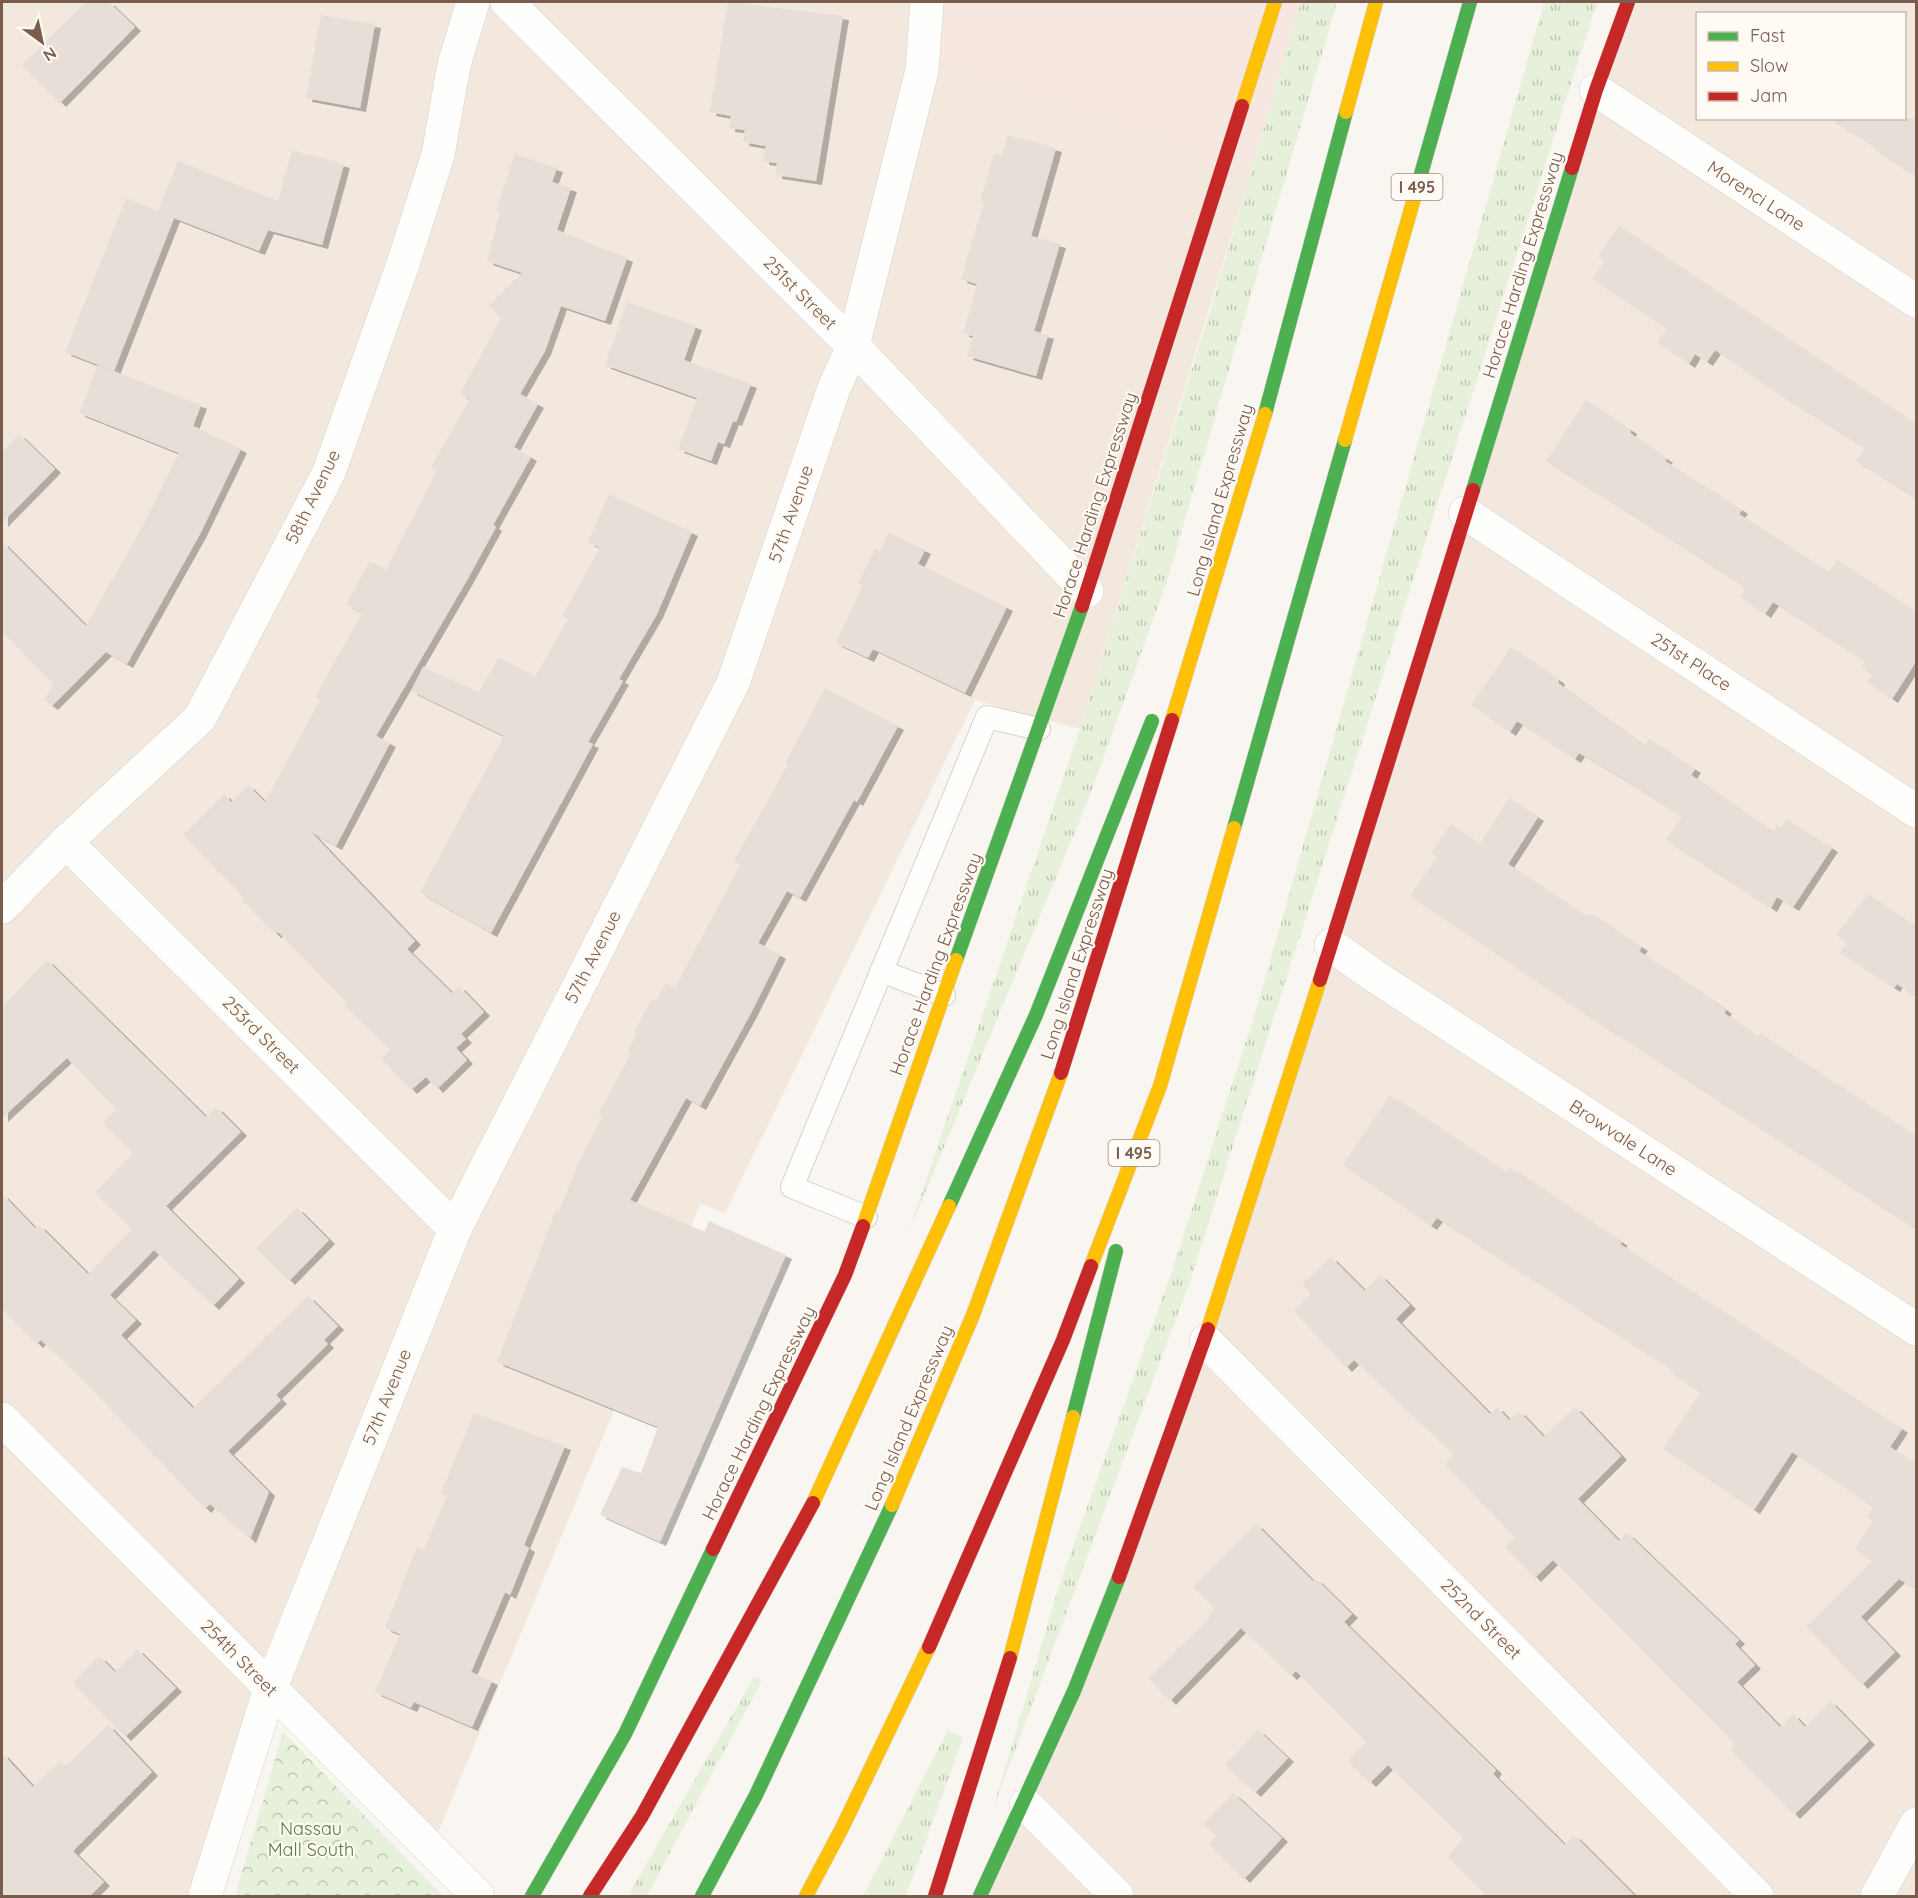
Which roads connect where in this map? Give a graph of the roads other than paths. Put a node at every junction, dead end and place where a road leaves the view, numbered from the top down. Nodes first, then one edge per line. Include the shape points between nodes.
1 (473, 2) edge
2 (507, 2) edge
3 (927, 2) edge
4 (1275, 2) edge
5 (1376, 2) edge
6 (1470, 2) edge
7 (1628, 2) edge
8 (1596, 90) junction
9 (1917, 301) edge
10 (853, 346) junction
11 (1248, 476) junction
12 (1465, 513) junction
13 (1087, 591) junction
14 (1174, 663) dead end
15 (1157, 707) dead end
16 (1039, 729) junction
17 (1917, 811) edge
18 (66, 842) junction
19 (2, 907) edge
20 (1331, 945) junction
21 (881, 971) junction
22 (944, 995) junction
23 (1160, 1086) junction
24 (1126, 1213) dead end
25 (866, 1217) junction
26 (455, 1229) junction
27 (1120, 1236) dead end
28 (1917, 1329) edge
29 (1206, 1341) junction
30 (2, 1419) edge
31 (270, 1689) junction
32 (1026, 1805) junction
33 (1917, 1824) edge
34 (205, 1896) edge
35 (478, 1896) edge
36 (532, 1896) edge
37 (590, 1896) edge
38 (702, 1896) edge
39 (806, 1896) edge
40 (935, 1896) edge
41 (980, 1896) edge
42 (1117, 1896) edge
43 (1757, 1896) edge
44 (1876, 1896) edge

1 - 18 street, 58th Avenue via 454,65 438,155 328,472 200,718
2 - 10 street, 251st Street
3 - 10 street, 57th Avenue via 921,70
4 - 13 main road, Horace Harding Expressway
5 - 11 main road, Long Island Expressway
6 - 23 main road, I 495
7 - 8 main road, Horace Harding Expressway
8 - 9 street, Morenci Lane
8 - 12 main road, Horace Harding Expressway
10 - 13 street, 251st Street
10 - 26 street, 57th Avenue via 834,388 733,683
11 - 14 main road
11 - 38 main road, Long Island Expressway via 1068,1052 973,1315 871,1554 756,1795
12 - 17 street, 251st Place
12 - 20 main road, Horace Harding Expressway
13 - 16 main road, Horace Harding Expressway
15 - 37 main road via 1036,1016 819,1492 642,1816
16 - 21 lane via 987,717
16 - 22 main road, Horace Harding Expressway
18 - 19 street, 58th Avenue
18 - 26 street, 253rd Street
20 - 28 street, Browvale Lane
20 - 29 main road, Horace Harding Expressway
21 - 22 lane
21 - 25 lane via 792,1187
22 - 25 main road, Horace Harding Expressway
23 - 24 main road
23 - 39 main road, I 495 via 1063,1340 955,1592
25 - 36 main road, Horace Harding Expressway via 845,1275 625,1734
26 - 31 street, 57th Avenue
27 - 40 main road via 1003,1687
29 - 32 main road, Horace Harding Expressway via 1117,1589
29 - 43 street, 252nd Street
30 - 31 street, 254th Street
31 - 34 street, 57th Avenue
31 - 35 street, 254th Street
32 - 41 main road, Horace Harding Expressway
32 - 42 street
33 - 44 street

